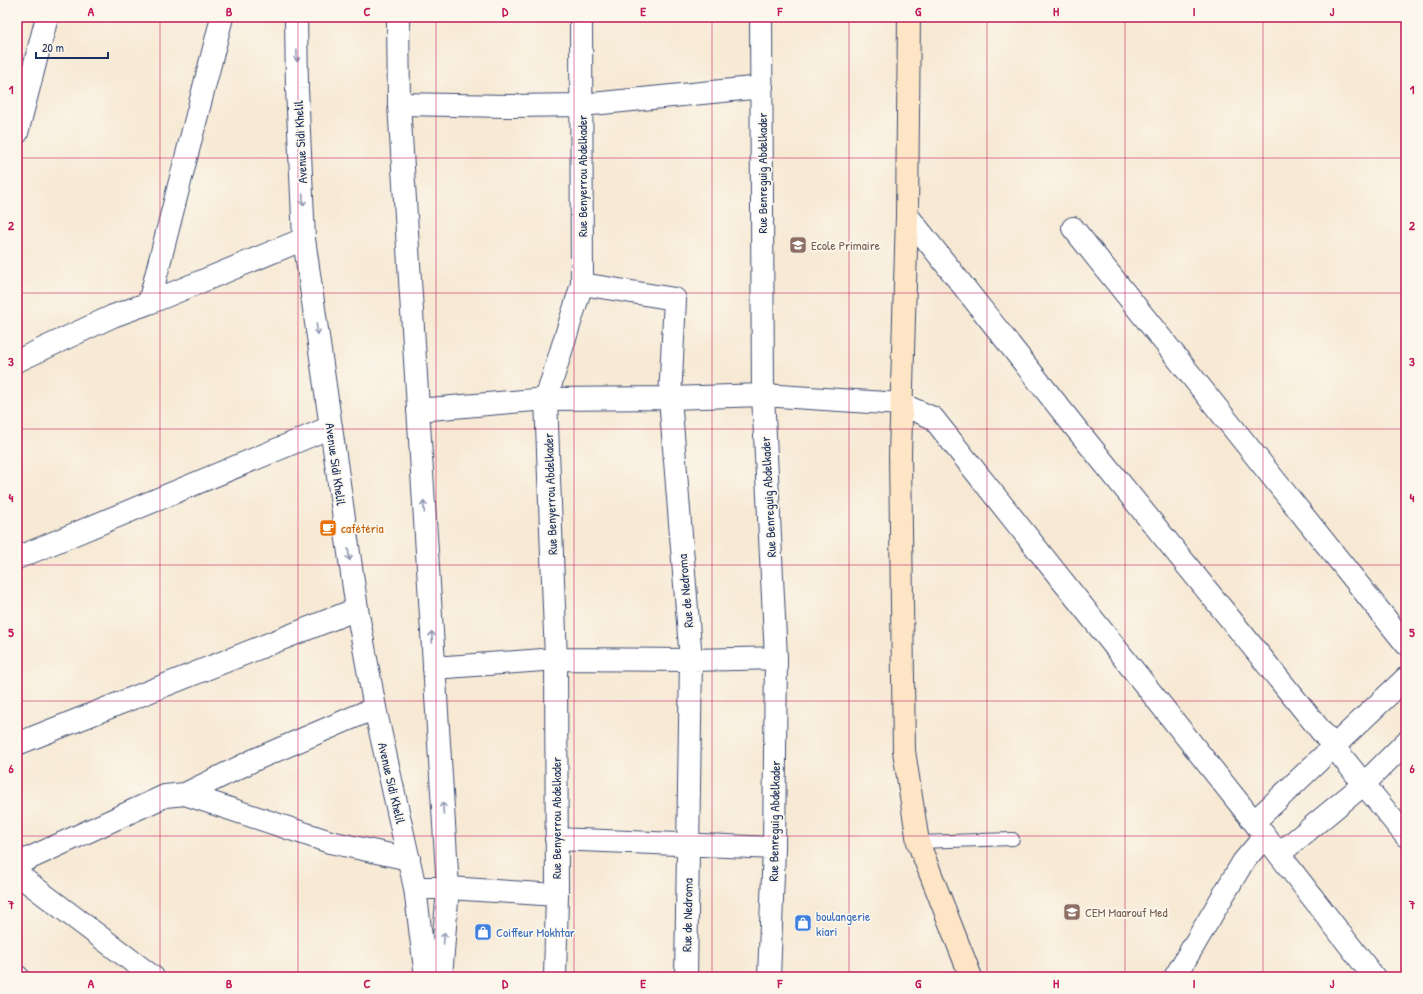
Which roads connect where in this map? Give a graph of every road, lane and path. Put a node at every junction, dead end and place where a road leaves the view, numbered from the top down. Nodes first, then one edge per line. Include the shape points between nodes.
1 (47, 17) edge
2 (222, 17) edge
3 (296, 17) edge
4 (398, 17) edge
5 (581, 17) edge
6 (762, 17) edge
7 (909, 17) edge
8 (762, 87) junction
9 (399, 104) junction
10 (582, 105) junction
11 (17, 133) edge
12 (907, 215) junction
13 (1073, 228) dead end
14 (304, 239) junction
15 (582, 284) junction
16 (148, 303) junction
17 (17, 361) edge
18 (763, 395) junction
19 (670, 398) junction
20 (546, 399) junction
21 (901, 404) junction
22 (418, 410) junction
23 (331, 427) junction
24 (17, 558) edge
25 (357, 609) junction
26 (1406, 644) edge
27 (776, 658) junction
28 (556, 659) junction
29 (691, 660) junction
30 (434, 668) junction
31 (1406, 678) edge
32 (375, 708) junction
33 (1406, 742) edge
34 (17, 744) edge
35 (1334, 747) junction
36 (1364, 784) junction
37 (185, 794) junction
38 (1259, 829) junction
39 (1406, 836) edge
40 (556, 839) junction
41 (1013, 839) dead end
42 (918, 842) junction
43 (688, 844) junction
44 (774, 848) junction
45 (1279, 854) junction
46 (409, 860) junction
47 (17, 864) edge
48 (17, 874) edge
49 (415, 888) junction
50 (448, 888) junction
51 (557, 895) junction
52 (153, 977) edge
53 (426, 977) edge
54 (441, 977) edge
55 (555, 977) edge
56 (686, 977) edge
57 (769, 977) edge
58 (971, 977) edge
59 (1175, 977) edge
60 (1374, 977) edge

1 - 11 street
2 - 16 street
3 -> 14 street, Avenue Sidi Khelil
4 - 9 street
5 - 10 street, Rue Benyerrou Abdelkader
6 - 8 street, Rue Benreguig Abdelkader
7 - 12 main road
8 - 10 street
8 - 18 street, Rue Benreguig Abdelkader
9 - 10 street
9 - 22 street
10 - 15 street, Rue Benyerrou Abdelkader
12 - 21 main road
12 - 35 street
13 - 26 street
14 - 16 street
14 -> 23 street, Avenue Sidi Khelil
15 - 19 street, Rue de Nedroma via 675,299
15 - 20 street, Rue Benyerrou Abdelkader
16 - 17 street via 113,316
18 - 19 street
18 - 21 street
18 - 27 street, Rue Benreguig Abdelkader
19 - 20 street
19 - 29 street, Rue de Nedroma
20 - 22 street
20 - 28 street, Rue Benyerrou Abdelkader
21 - 38 street via 933,418
21 - 42 main road via 904,751
30 -> 22 street
23 - 24 street
23 -> 25 street, Avenue Sidi Khelil
25 - 32 street, Avenue Sidi Khelil
25 - 34 street
27 - 29 street
27 - 44 street, Rue Benreguig Abdelkader
28 - 29 street
28 - 30 street
28 - 40 street, Rue Benyerrou Abdelkader
29 - 43 street, Rue de Nedroma
50 -> 30 street
31 - 35 street
32 - 37 street via 254,760
32 - 46 street, Avenue Sidi Khelil
33 - 36 street
35 - 36 street
35 - 38 street
36 - 39 street
36 - 45 street
37 - 46 street via 330,842
37 - 47 street via 165,796
38 - 45 street
38 - 59 street via 1243,862
40 - 43 street
40 - 51 street, Rue Benyerrou Abdelkader
41 - 42 lane
42 - 58 main road
43 - 44 street
43 - 56 street, Rue de Nedroma
44 - 57 street, Rue Benreguig Abdelkader
45 - 60 street
46 - 49 street, Avenue Sidi Khelil
48 - 52 street
49 - 50 street
49 - 53 street, Avenue Sidi Khelil
50 - 51 street
54 -> 50 street
51 - 55 street, Rue Benyerrou Abdelkader

